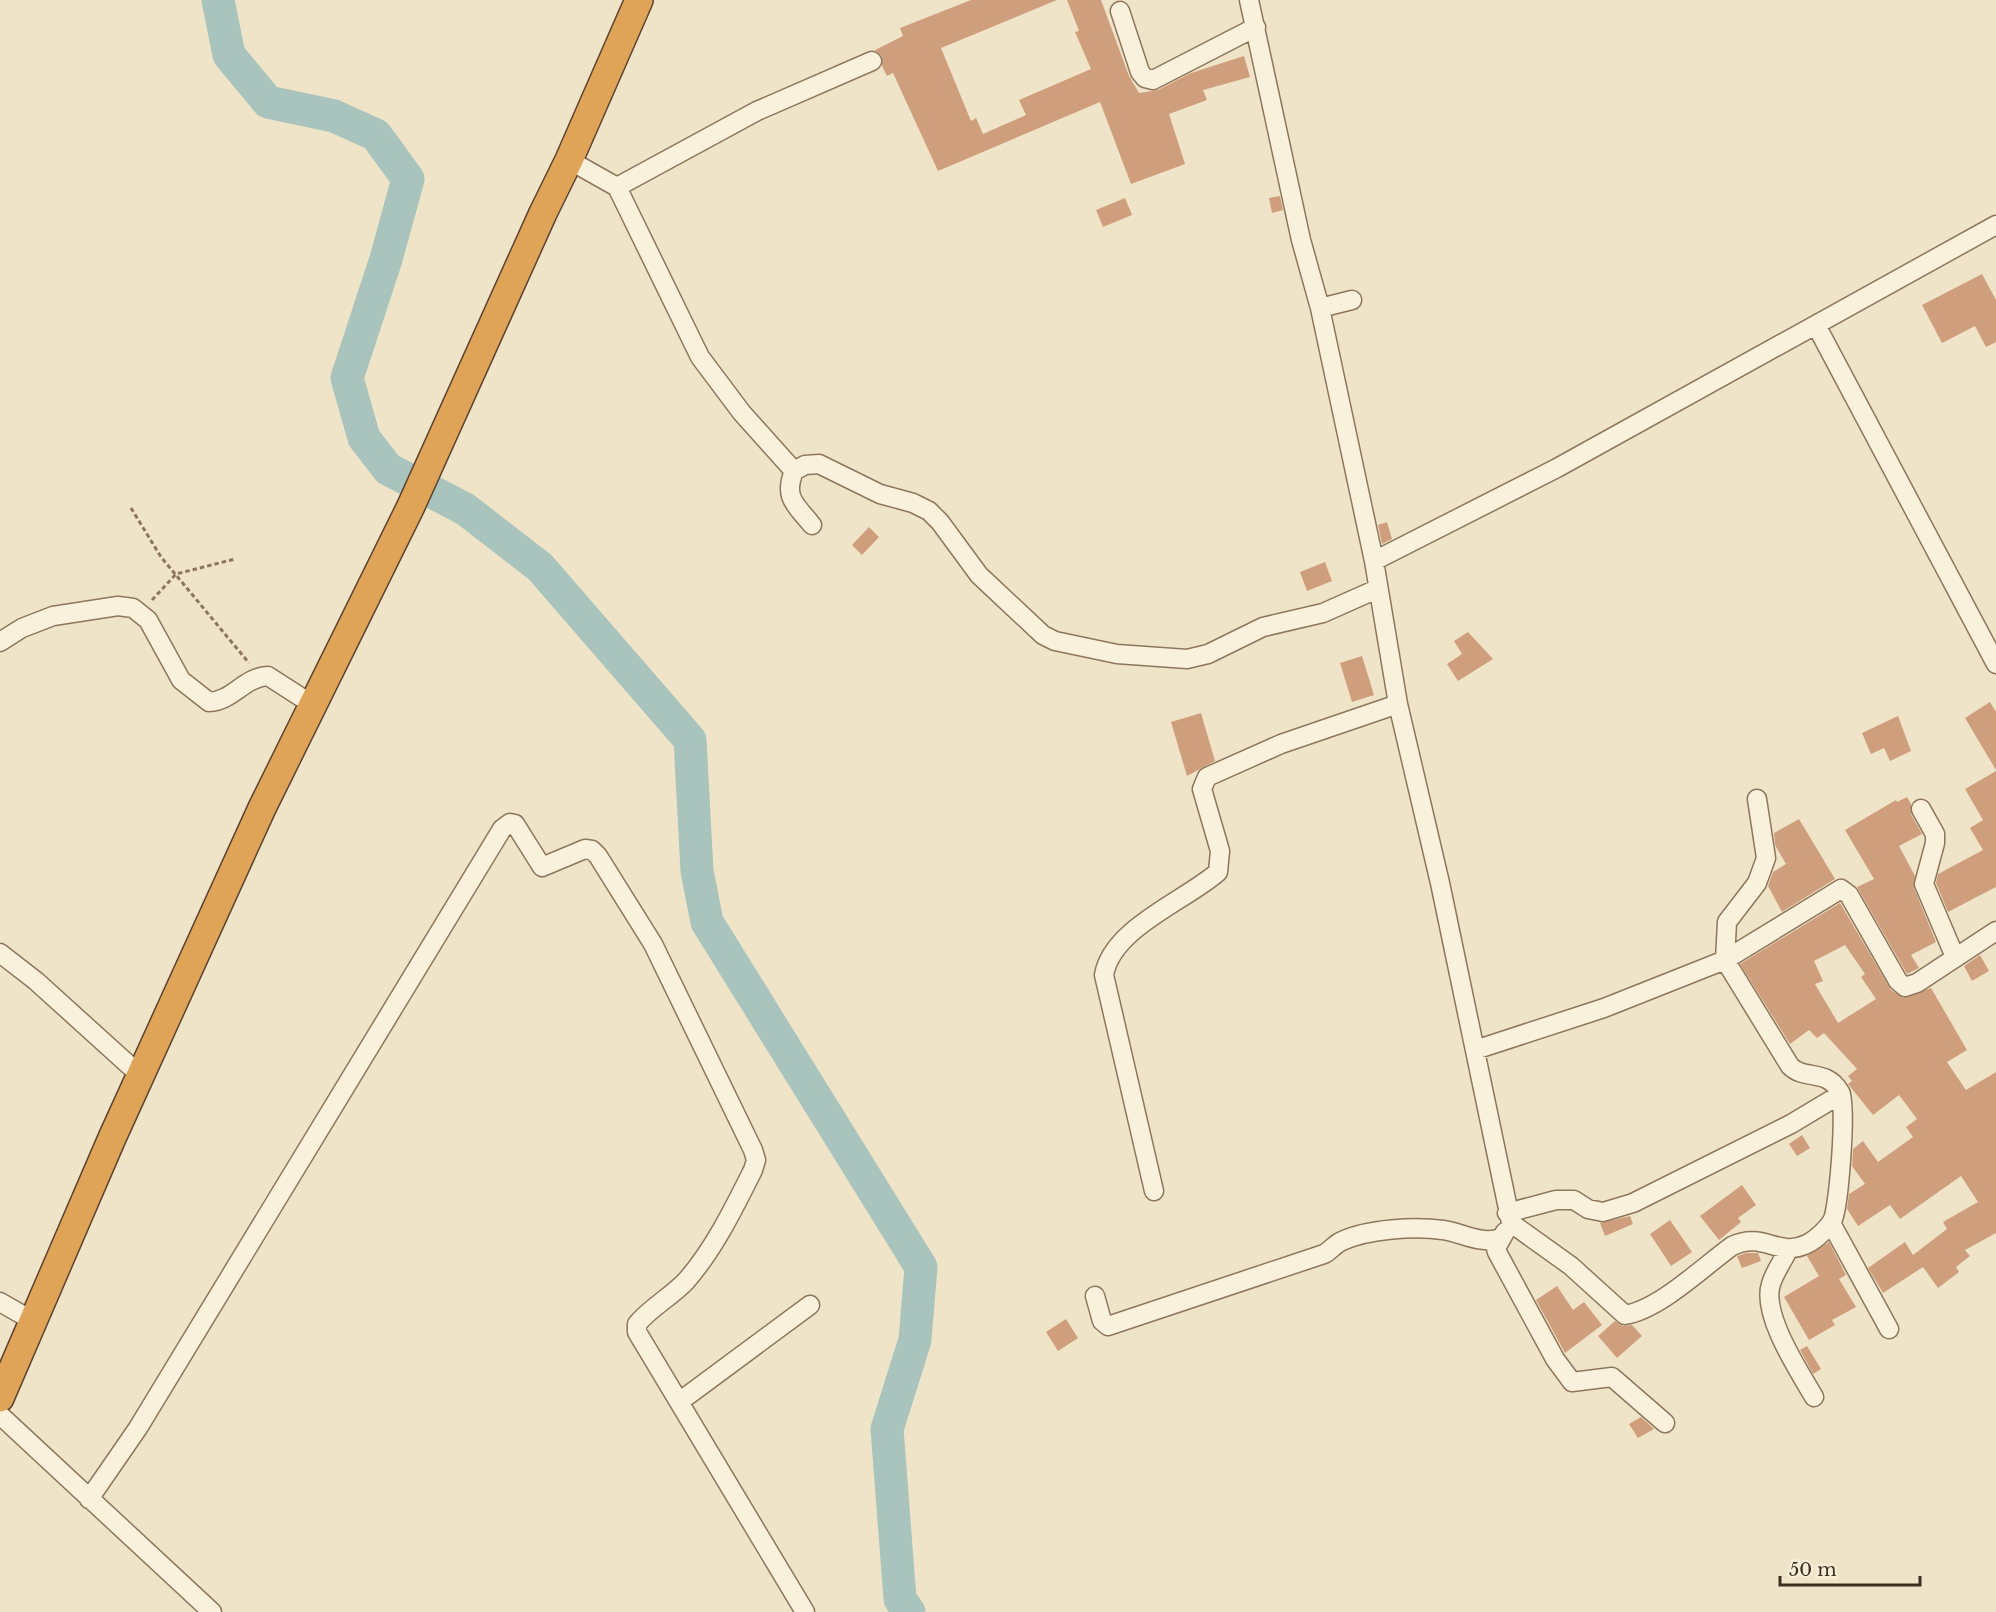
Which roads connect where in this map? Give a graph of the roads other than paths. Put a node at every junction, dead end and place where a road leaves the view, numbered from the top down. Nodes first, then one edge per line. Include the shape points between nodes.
1 (639, 0) edge
2 (1249, 0) edge
3 (1120, 11) dead end
4 (1256, 27) junction
5 (872, 61) dead end
6 (570, 160) junction
7 (617, 187) junction
8 (1996, 225) edge
9 (1352, 300) dead end
10 (1320, 308) junction
11 (1816, 325) junction
12 (794, 471) junction
13 (812, 525) dead end
14 (1374, 561) junction
15 (1377, 589) junction
16 (0, 642) edge
17 (1996, 664) edge
18 (1398, 704) junction
19 (313, 705) junction
20 (1757, 799) dead end
21 (1921, 809) dead end
22 (1996, 931) edge
23 (0, 952) edge
24 (1955, 957) junction
25 (1725, 960) junction
26 (1475, 1050) junction
27 (141, 1076) junction
28 (1841, 1094) junction
29 (1154, 1191) dead end
30 (1831, 1222) junction
31 (1506, 1225) junction
32 (1788, 1250) junction
33 (1095, 1296) dead end
34 (0, 1302) edge
35 (810, 1305) dead end
36 (33, 1321) junction
37 (1889, 1329) dead end
38 (1814, 1397) dead end
39 (0, 1398) edge
40 (679, 1402) junction
41 (0, 1415) edge
42 (1665, 1423) dead end
43 (89, 1499) junction
44 (212, 1612) edge
45 (805, 1612) edge

1 - 6 highway
2 - 4 street
3 - 4 street via 1140,72 1153,80
4 - 10 street via 1301,240
5 - 7 street via 757,111
6 - 7 street
6 - 19 highway via 411,506
7 - 12 street via 700,357 742,413
8 - 11 street
9 - 10 street
10 - 14 street
11 - 14 street via 1557,468
11 - 17 street
12 - 13 street via 789,496
12 - 15 street via 819,464 880,494 928,511 979,575 1043,635 1117,654 1187,659 1208,654 1252,631 1323,613
14 - 15 street
15 - 18 street
16 - 19 street via 22,627 53,616 118,606 133,608 143,614 181,680 208,702 219,702 259,676 268,676
18 - 26 street
18 - 29 street via 1281,744 1207,777 1202,789 1220,851 1218,872 1122,941 1106,963 1104,975
19 - 27 highway
20 - 25 street via 1766,858 1757,883 1727,922
21 - 24 street via 1935,834 1924,884
22 - 24 street
23 - 27 street
24 - 25 street via 1911,986 1901,985 1849,895 1841,889
25 - 26 street via 1604,1008
25 - 28 street via 1790,1066 1796,1072 1831,1080
26 - 31 street
27 - 36 highway
28 - 30 street via 1844,1111 1838,1197
28 - 31 street via 1791,1124 1633,1203 1603,1212 1574,1200 1556,1200
30 - 32 street via 1808,1244
30 - 37 street
31 - 32 street via 1571,1266 1625,1315 1641,1310 1745,1240
31 - 33 street via 1485,1241 1431,1229 1371,1233 1342,1240 1324,1254 1108,1326 1102,1321
31 - 42 street via 1497,1252 1555,1359 1572,1382 1612,1377
32 - 38 street via 1771,1284 1769,1301 1787,1350
34 - 36 street
35 - 40 street
36 - 39 highway
40 - 43 street via 637,1324 685,1282 707,1251 756,1160 653,944 598,856 585,849 542,867 515,824 510,823 502,829 138,1428
40 - 45 street
41 - 43 street
43 - 44 street

